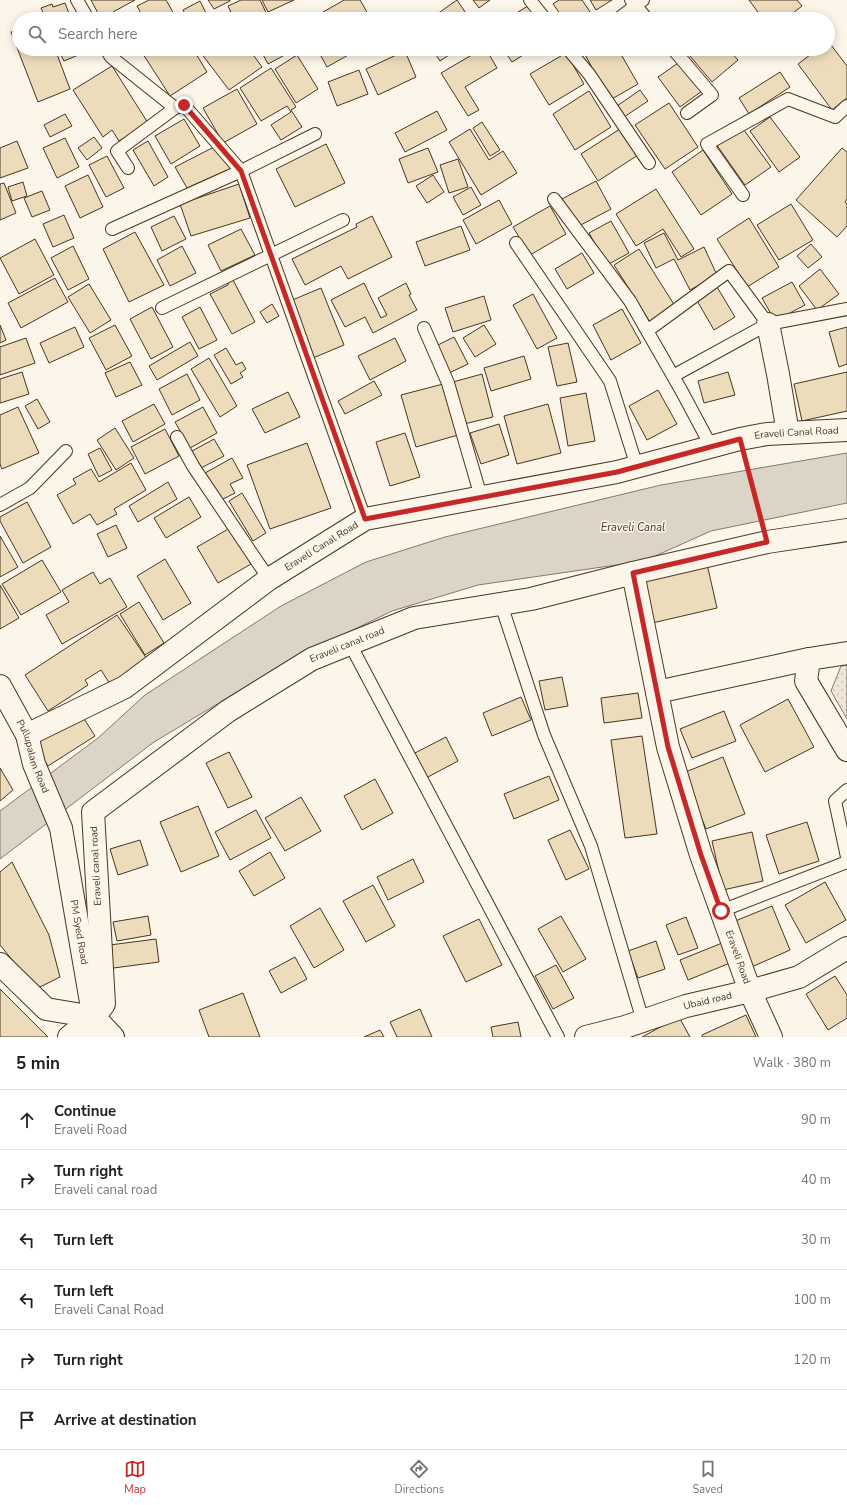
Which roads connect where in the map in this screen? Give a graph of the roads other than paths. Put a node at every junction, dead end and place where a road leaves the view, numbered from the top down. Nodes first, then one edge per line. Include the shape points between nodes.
1 (77, 0) edge
2 (530, 0) edge
3 (637, 2) edge
4 (84, 12) edge
5 (539, 12) edge
6 (626, 12) edge
7 (643, 12) edge
8 (110, 56) edge
9 (576, 56) edge
10 (679, 56) edge
11 (847, 106) edge
12 (175, 108) junction
13 (687, 113) dead end
14 (316, 134) dead end
15 (649, 163) dead end
16 (128, 168) dead end
17 (241, 171) junction
18 (743, 195) dead end
19 (554, 199) dead end
20 (343, 220) dead end
21 (112, 229) dead end
22 (516, 243) dead end
23 (271, 256) junction
24 (162, 308) dead end
25 (847, 309) edge
26 (768, 324) junction
27 (424, 328) dead end
28 (647, 331) junction
29 (673, 376) junction
30 (847, 430) edge
31 (788, 433) junction
32 (177, 437) dead end
33 (711, 446) junction
34 (66, 451) dead end
35 (637, 467) junction
36 (481, 497) junction
37 (0, 505) edge
38 (365, 519) junction
39 (847, 530) edge
40 (633, 573) junction
41 (269, 579) junction
42 (501, 604) junction
43 (350, 644) junction
44 (847, 653) edge
45 (809, 659) junction
46 (0, 686) edge
47 (657, 692) junction
48 (27, 735) junction
49 (847, 750) edge
50 (847, 790) edge
51 (61, 828) joint
52 (847, 857) edge
53 (847, 862) edge
54 (721, 911) junction
55 (847, 948) edge
56 (0, 964) edge
57 (750, 991) junction
58 (96, 1027) edge
59 (632, 1028) edge
60 (69, 1037) edge
61 (113, 1037) edge
62 (558, 1037) edge
63 (586, 1037) edge
64 (772, 1037) edge

1 - 4 lane
2 - 5 lane
3 - 6 lane
3 - 7 lane
8 - 12 lane
9 - 15 lane
10 - 13 lane via 712,94
11 - 18 lane via 835,117 788,99 707,144
12 - 16 lane via 117,151
12 - 17 lane via 184,105
14 - 17 lane
17 - 21 lane
17 - 23 lane
19 - 28 lane via 630,301
20 - 23 lane
22 - 35 lane via 610,381
23 - 24 lane
23 - 38 lane
25 - 26 lane
26 - 28 lane via 729,271
26 - 29 lane
26 - 31 street
27 - 36 lane via 448,383
28 - 29 lane
29 - 33 lane
30 - 31 street, Eraveli Canal Road
31 - 33 street, Eraveli Canal Road via 767,434
32 - 41 lane via 193,466
33 - 35 street, Eraveli Canal Road
34 - 37 lane via 30,488
35 - 36 street, Eraveli Canal Road
36 - 38 street, Eraveli Canal Road
38 - 41 street, Eraveli Canal Road
39 - 40 street, Eraveli canal road via 767,542
40 - 42 street, Eraveli canal road
40 - 47 street, Eraveli Road
41 - 48 street, Eraveli Canal Road via 125,687
42 - 43 street, Eraveli canal road via 414,618
42 - 59 lane via 544,735 591,846
43 - 58 street, Eraveli canal road via 312,659 228,711 93,812 104,1004
43 - 62 lane
44 - 45 street
45 - 47 street
45 - 49 street via 806,681
46 - 48 street, Pullupalam Road
47 - 54 street, Eraveli Road via 668,747
48 - 51 street, Pullupalam Road via 34,764
50 - 52 lane via 835,801
51 - 58 street, PM Syed Road
53 - 54 lane
54 - 57 street, Eraveli Road
55 - 57 street, Ubaid road via 799,977
56 - 58 street via 46,1009
57 - 59 street, Ubaid road via 686,1006
57 - 64 street, Eraveli Road
58 - 60 street
58 - 61 street
59 - 63 street, Ubaid road

